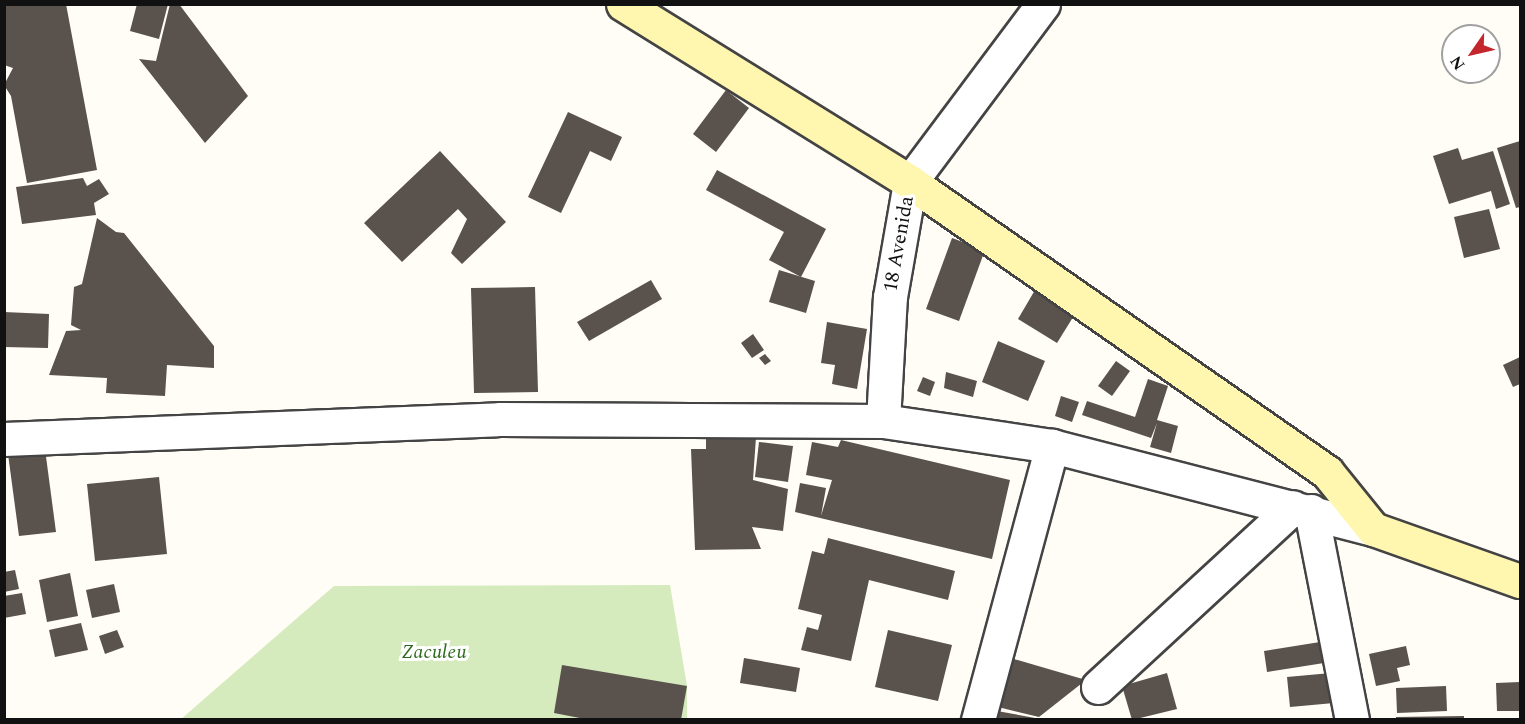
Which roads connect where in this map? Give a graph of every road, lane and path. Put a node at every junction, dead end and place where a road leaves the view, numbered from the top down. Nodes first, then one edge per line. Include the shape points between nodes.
1 (623, 4) edge
2 (1043, 4) edge
3 (910, 182) junction
4 (883, 421) junction
5 (4, 439) edge
6 (1052, 446) junction
7 (1302, 509) junction
8 (1373, 529) junction
9 (1521, 581) edge
10 (1098, 687) dead end
11 (978, 720) edge
12 (1352, 720) edge

1 - 3 street
2 - 3 street, 18 Avenida
3 - 4 street, 18 Avenida via 890,297
3 - 8 street via 1327,471
4 - 5 street via 500,419
4 - 6 street
6 - 7 street
6 - 11 street
7 - 8 street
7 - 10 street
7 - 12 street
8 - 9 street

